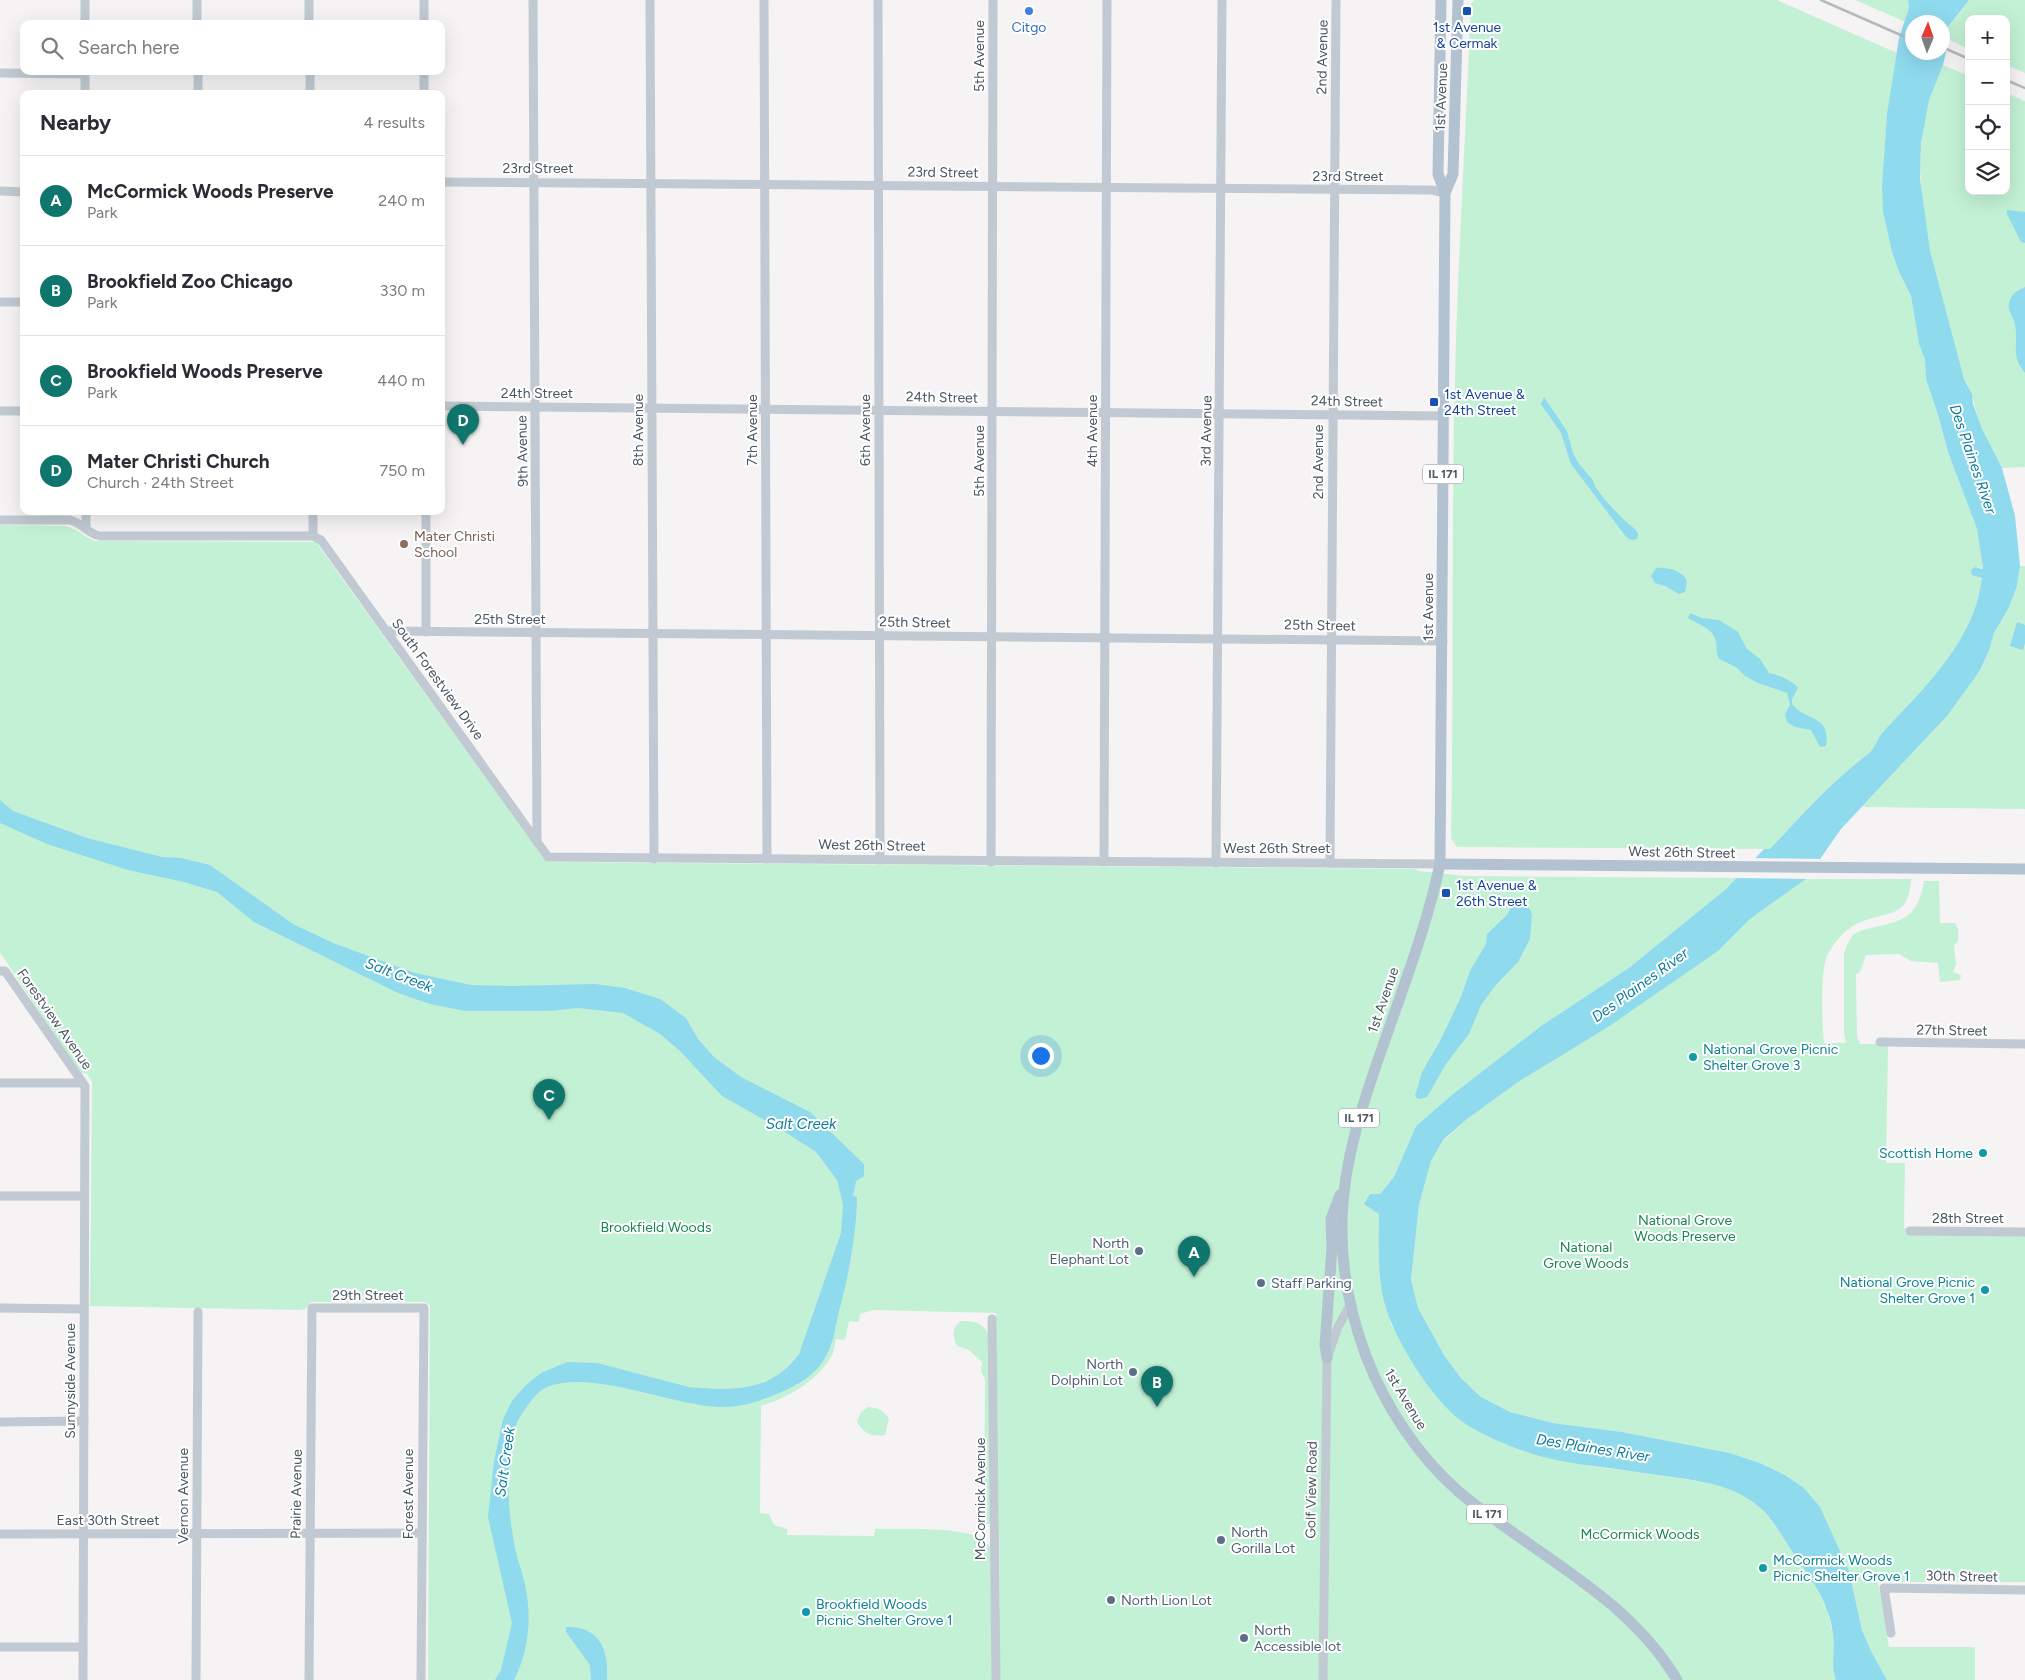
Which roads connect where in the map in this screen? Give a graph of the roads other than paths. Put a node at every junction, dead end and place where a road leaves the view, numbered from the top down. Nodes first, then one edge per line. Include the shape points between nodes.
1 (84, 0) edge
2 (197, 0) edge
3 (310, 0) edge
4 (424, 0) edge
5 (533, 0) edge
6 (650, 0) edge
7 (764, 0) edge
8 (878, 0) edge
9 (993, 0) edge
10 (1107, 0) edge
11 (1222, 0) edge
12 (1336, 0) edge
13 (1439, 2) edge
14 (1459, 2) edge
15 (85, 20) edge
16 (198, 20) edge
17 (310, 20) edge
18 (424, 20) edge
19 (0, 73) edge
20 (20, 73) edge
21 (85, 75) edge
22 (198, 75) edge
23 (310, 75) edge
24 (424, 75) edge
25 (85, 90) edge
26 (198, 90) edge
27 (310, 90) edge
28 (424, 90) edge
29 (534, 181) junction
30 (445, 182) edge
31 (651, 183) junction
32 (765, 184) junction
33 (879, 185) junction
34 (993, 187) junction
35 (1107, 187) junction
36 (1221, 188) junction
37 (1334, 190) junction
38 (0, 192) edge
39 (20, 192) edge
40 (1444, 193) junction
41 (0, 302) edge
42 (20, 302) edge
43 (445, 406) edge
44 (535, 406) junction
45 (652, 407) junction
46 (765, 408) junction
47 (879, 410) junction
48 (0, 411) edge
49 (20, 411) edge
50 (993, 411) junction
51 (1106, 412) junction
52 (1220, 414) junction
53 (1332, 415) junction
54 (1443, 416) junction
55 (86, 515) edge
56 (313, 515) edge
57 (426, 515) edge
58 (0, 520) edge
59 (86, 528) junction
60 (313, 536) junction
61 (386, 632) junction
62 (426, 632) junction
63 (538, 633) junction
64 (652, 633) junction
65 (767, 634) junction
66 (879, 635) junction
67 (991, 636) junction
68 (1105, 637) junction
69 (1217, 638) junction
70 (1332, 639) junction
71 (1443, 641) junction
72 (537, 842) junction
73 (654, 859) junction
74 (767, 859) junction
75 (880, 860) junction
76 (991, 862) junction
77 (1104, 862) junction
78 (1216, 863) junction
79 (1330, 864) junction
80 (1440, 864) junction
81 (2025, 869) edge
82 (2, 971) edge
83 (1880, 1042) dead end
84 (2025, 1044) edge
85 (0, 1083) edge
86 (82, 1083) junction
87 (1345, 1179) junction
88 (0, 1196) edge
89 (84, 1196) junction
90 (1910, 1231) dead end
91 (2025, 1232) edge
92 (1350, 1305) junction
93 (0, 1308) edge
94 (312, 1308) joint
95 (424, 1308) joint
96 (84, 1309) junction
97 (198, 1312) dead end
98 (992, 1319) dead end
99 (1327, 1358) junction
100 (84, 1421) junction
101 (0, 1422) edge
102 (0, 1534) edge
103 (84, 1534) junction
104 (197, 1534) junction
105 (309, 1534) junction
106 (422, 1534) junction
107 (2025, 1590) edge
108 (1891, 1633) dead end
109 (0, 1647) edge
110 (83, 1647) junction
111 (83, 1680) edge
112 (196, 1680) edge
113 (309, 1680) edge
114 (421, 1680) edge
115 (996, 1680) edge
116 (1323, 1680) edge
117 (1677, 1680) edge

1 - 15 street
2 - 16 street
3 - 17 street
4 - 18 street
5 - 29 street, 9th Avenue
6 - 31 street, 8th Avenue
7 - 32 street, 7th Avenue
8 - 33 street, 6th Avenue
9 - 34 street, 5th Avenue
10 - 35 street, 4th Avenue
11 - 36 street, 3rd Avenue
12 - 37 street, 2nd Avenue
13 - 40 main road, 1st Avenue / IL 171 via 1438,174
14 - 40 main road, 1st Avenue / IL 171 via 1453,174
19 - 20 street
21 - 25 street
22 - 26 street
23 - 27 street
24 - 28 street
29 - 30 street, 23rd Street
29 - 31 street, 23rd Street
29 - 44 street, 9th Avenue
31 - 32 street, 23rd Street
31 - 45 street, 8th Avenue
32 - 33 street, 23rd Street
32 - 46 street, 7th Avenue
33 - 34 street, 23rd Street
33 - 47 street, 6th Avenue
34 - 35 street, 23rd Street
34 - 50 street, 5th Avenue
35 - 36 street, 23rd Street
35 - 51 street, 4th Avenue
36 - 37 street, 23rd Street
36 - 52 street, 3rd Avenue
37 - 40 street, 23rd Street via 1432,190
37 - 53 street, 2nd Avenue
38 - 39 street
40 - 54 main road, 1st Avenue / IL 171
41 - 42 street
43 - 44 street, 24th Street
44 - 45 street, 24th Street
44 - 63 street, 9th Avenue
45 - 46 street, 24th Street
45 - 64 street, 8th Avenue
46 - 47 street, 24th Street
46 - 65 street, 7th Avenue
47 - 50 street, 24th Street
47 - 66 street, 6th Avenue
48 - 49 street
50 - 51 street, 24th Street
50 - 67 street, 5th Avenue
51 - 52 street, 24th Street
51 - 68 street, 4th Avenue
52 - 53 street, 24th Street
52 - 69 street, 3rd Avenue
53 - 54 street, 24th Street
53 - 70 street, 2nd Avenue
54 - 71 main road, 1st Avenue / IL 171
55 - 59 street
56 - 60 street
57 - 62 street
58 - 59 street via 70,520
59 - 60 street via 95,536
60 - 61 street, South Forestview Drive via 321,540
61 - 62 street, 25th Street
61 - 72 street, South Forestview Drive
62 - 63 street, 25th Street
63 - 64 street, 25th Street
63 - 72 street, 9th Avenue
64 - 65 street, 25th Street
64 - 73 street, 8th Avenue
65 - 66 street, 25th Street
65 - 74 street, 7th Avenue
66 - 67 street, 25th Street
66 - 75 street, 6th Avenue
67 - 68 street, 25th Street
67 - 76 street, 5th Avenue
68 - 69 street, 25th Street
68 - 77 street, 4th Avenue
69 - 70 street, 25th Street
69 - 78 street, 3rd Avenue
70 - 71 street, 25th Street
70 - 79 street, 2nd Avenue
71 - 80 main road, 1st Avenue / IL 171
72 - 73 street, West 26th Street via 548,857
73 - 74 street, West 26th Street
74 - 75 street, West 26th Street
75 - 76 street, West 26th Street
76 - 77 street, West 26th Street
77 - 78 street, West 26th Street
78 - 79 street, West 26th Street
79 - 80 street, West 26th Street
80 - 81 main road, West 26th Street
80 - 87 main road, 1st Avenue / IL 171 via 1421,939 1360,1114
82 - 86 street, Forestview Avenue
83 - 84 street, 27th Street
85 - 86 street
86 - 89 street, Sunnyside Avenue via 85,1086
87 - 92 main road, 1st Avenue / IL 171 via 1342,1241
87 - 99 main road via 1331,1218
88 - 89 street
89 - 96 street, Sunnyside Avenue
90 - 91 street, 28th Street
92 - 99 street, Golf View Road
92 - 117 main road, 1st Avenue / IL 171 via 1370,1366 1385,1398 1435,1467 1481,1510 1589,1587 1634,1625 1668,1664
93 - 96 street
94 - 95 street, 29th Street
94 - 105 street, Prairie Avenue
95 - 106 street, Forest Avenue
96 - 100 street, Sunnyside Avenue
97 - 104 street, Vernon Avenue
98 - 115 street, McCormick Avenue
99 - 116 street, Golf View Road
100 - 101 street
100 - 103 street, Sunnyside Avenue
102 - 103 street, East 30th Street
103 - 104 street, East 30th Street
103 - 110 street, Sunnyside Avenue
104 - 105 street, East 30th Street
104 - 112 street, Vernon Avenue
105 - 106 street, East 30th Street
105 - 113 street, Prairie Avenue
106 - 114 street, Forest Avenue
107 - 108 street, 30th Street via 1884,1588
109 - 110 street
110 - 111 street, Sunnyside Avenue

